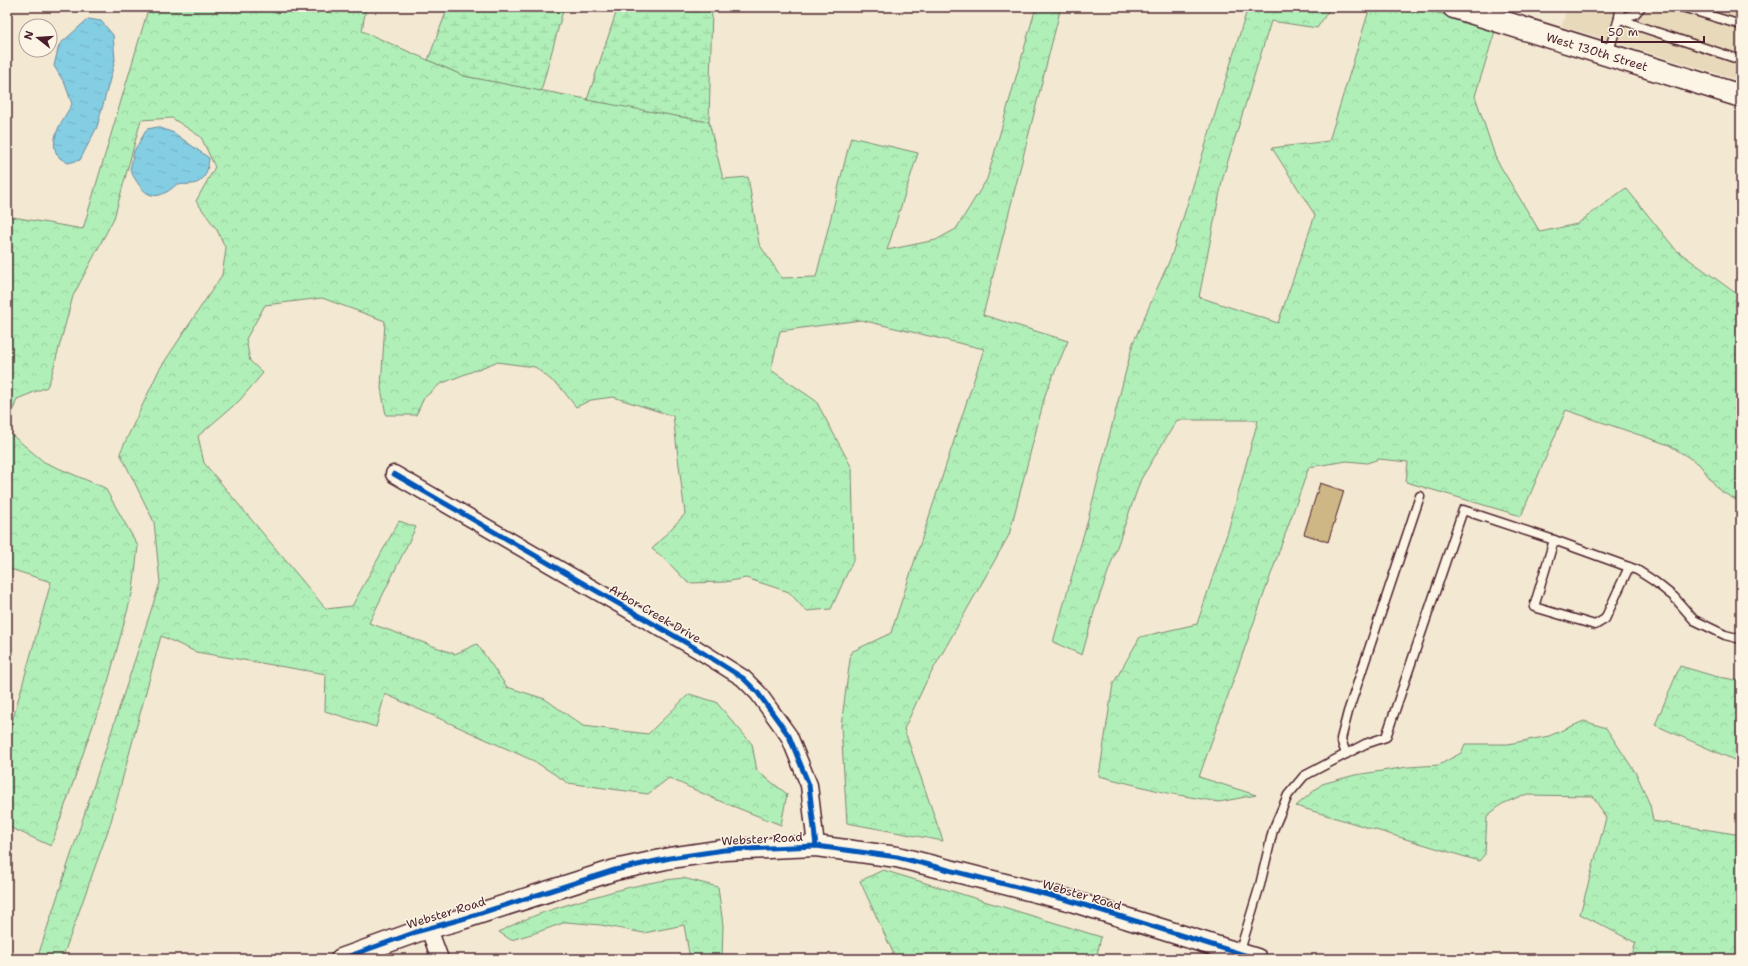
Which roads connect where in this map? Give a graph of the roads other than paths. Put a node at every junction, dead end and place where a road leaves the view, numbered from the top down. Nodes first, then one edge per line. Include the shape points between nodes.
1 (1454, 7) edge
2 (1620, 7) edge
3 (1641, 7) edge
4 (1682, 7) edge
5 (1619, 18) junction
6 (1741, 24) edge
7 (1608, 55) junction
8 (1741, 60) edge
9 (1741, 96) edge
10 (394, 474) dead end
11 (1420, 496) dead end
12 (1554, 540) junction
13 (1628, 567) junction
14 (1741, 639) edge
15 (1346, 754) junction
16 (816, 846) junction
17 (429, 929) junction
18 (1248, 956) edge
19 (341, 959) edge
20 (440, 959) edge

1 - 7 main road, West 130th Street
2 - 5 lane
3 - 5 lane via 1635,14
4 - 6 lane
5 - 7 lane
5 - 8 lane
7 - 9 main road, West 130th Street
10 - 16 street, Arbor Creek Drive via 743,678 758,693 789,736 808,785
11 - 15 lane via 1348,712 1342,739
12 - 13 lane
12 - 13 lane via 1534,607 1595,625 1605,619
12 - 15 lane via 1463,510 1386,737
13 - 14 lane via 1654,581 1674,597 1694,620 1725,635
15 - 18 lane via 1304,776 1288,795 1274,830 1260,885
16 - 17 street, Webster Road via 724,850 670,858 615,870
16 - 18 street, Webster Road via 897,857 1068,900
17 - 19 street, Webster Road
17 - 20 street

